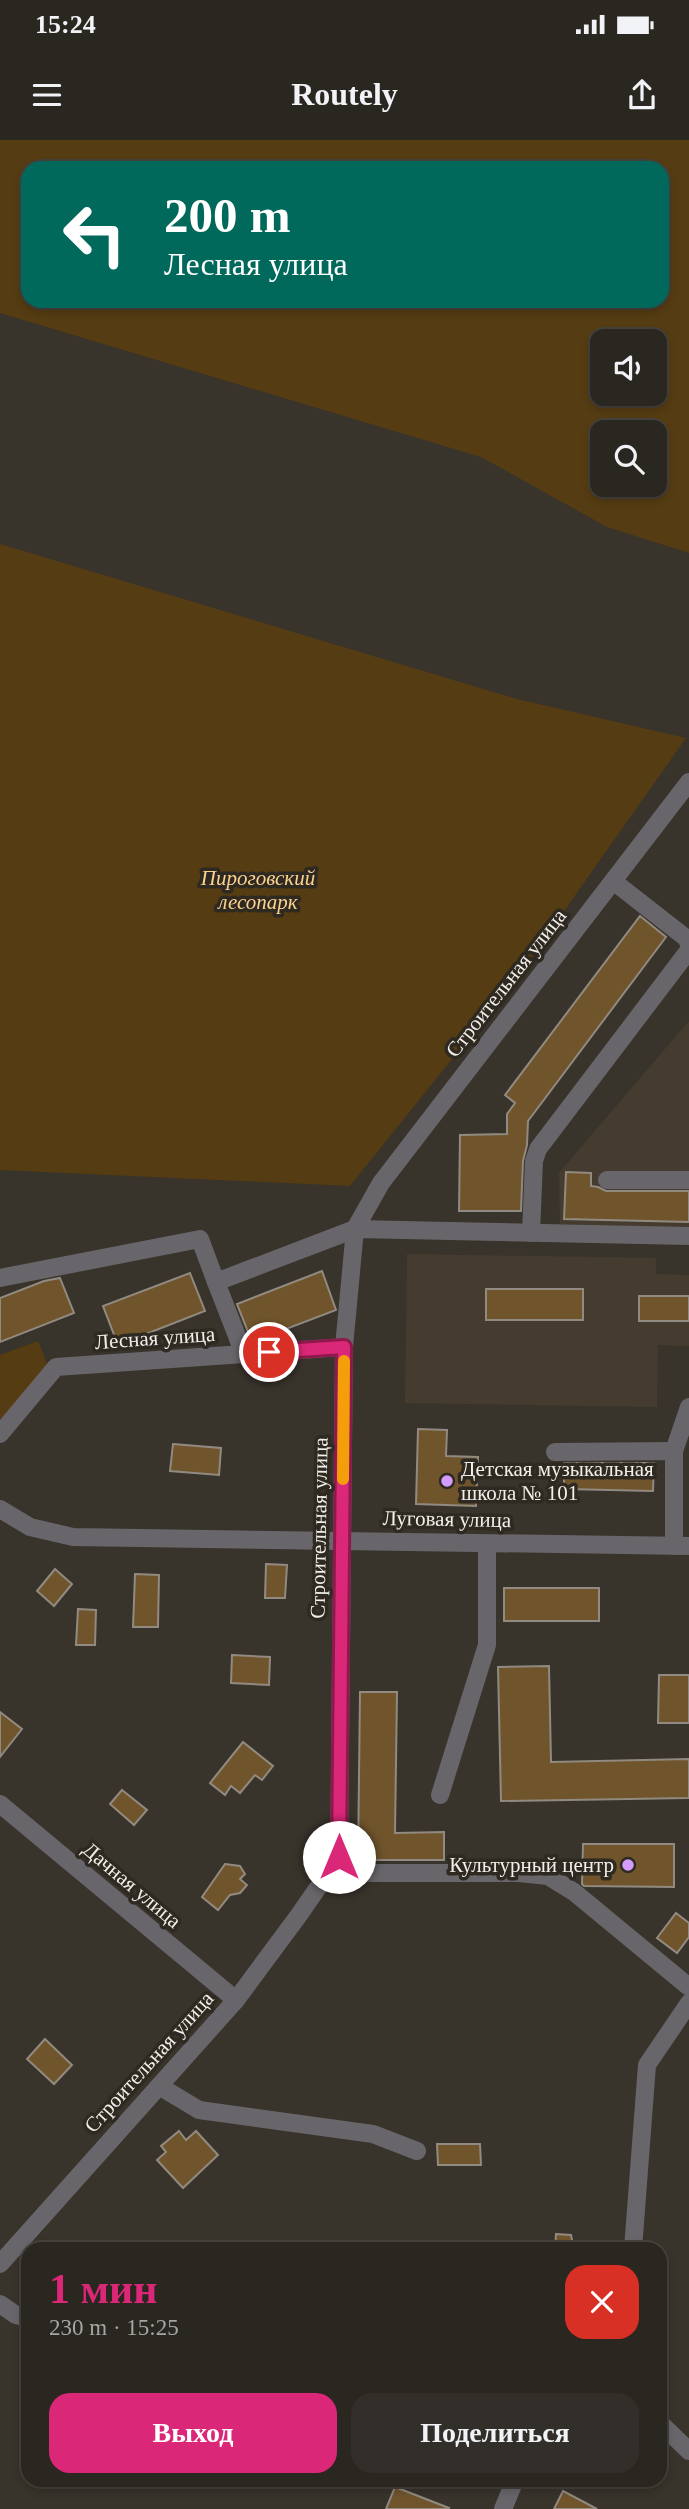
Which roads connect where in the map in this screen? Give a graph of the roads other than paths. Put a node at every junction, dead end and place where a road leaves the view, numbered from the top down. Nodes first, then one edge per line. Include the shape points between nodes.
1 (689, 782) edge
2 (613, 881) junction
3 (689, 943) edge
4 (689, 950) edge
5 (607, 1180) dead end
6 (689, 1180) edge
7 (355, 1229) junction
8 (531, 1233) junction
9 (689, 1236) edge
10 (0, 1278) edge
11 (216, 1282) junction
12 (344, 1347) junction
13 (244, 1354) junction
14 (689, 1407) edge
15 (0, 1434) edge
16 (674, 1451) junction
17 (555, 1452) dead end
18 (0, 1509) edge
19 (342, 1540) junction
20 (487, 1544) junction
21 (681, 1546) edge
22 (440, 1795) dead end
23 (0, 1804) edge
24 (339, 1857) junction
25 (689, 1987) edge
26 (236, 2000) junction
27 (689, 2003) edge
28 (159, 2086) junction
29 (417, 2151) dead end
30 (634, 2242) edge
31 (0, 2264) edge
32 (0, 2304) edge
33 (21, 2316) edge
34 (667, 2430) edge
35 (689, 2451) edge
36 (512, 2487) edge
37 (503, 2509) edge

1 - 2 street, Строительная улица
2 - 3 street
2 - 7 street, Строительная улица via 381,1183
4 - 8 street via 538,1149
5 - 6 street
7 - 8 street
7 - 11 street
7 - 12 street, Строительная улица
8 - 9 street
10 - 11 street via 200,1239
11 - 13 street
12 - 13 street, Лесная улица
12 - 19 street, Строительная улица
13 - 15 street, Лесная улица via 56,1367
14 - 16 street
16 - 17 street
16 - 21 street
18 - 19 street, Луговая улица via 30,1527 73,1537
19 - 20 street, Луговая улица
19 - 24 street, Строительная улица
20 - 21 street, Луговая улица
20 - 22 street via 487,1645
23 - 26 street, Дачная улица
24 - 25 street via 355,1873 548,1876 574,1892
24 - 26 street, Строительная улица
26 - 28 street, Строительная улица
27 - 30 street via 647,2066
28 - 29 street via 199,2110 373,2134
28 - 31 street, Строительная улица
32 - 33 street
34 - 35 street
36 - 37 street

